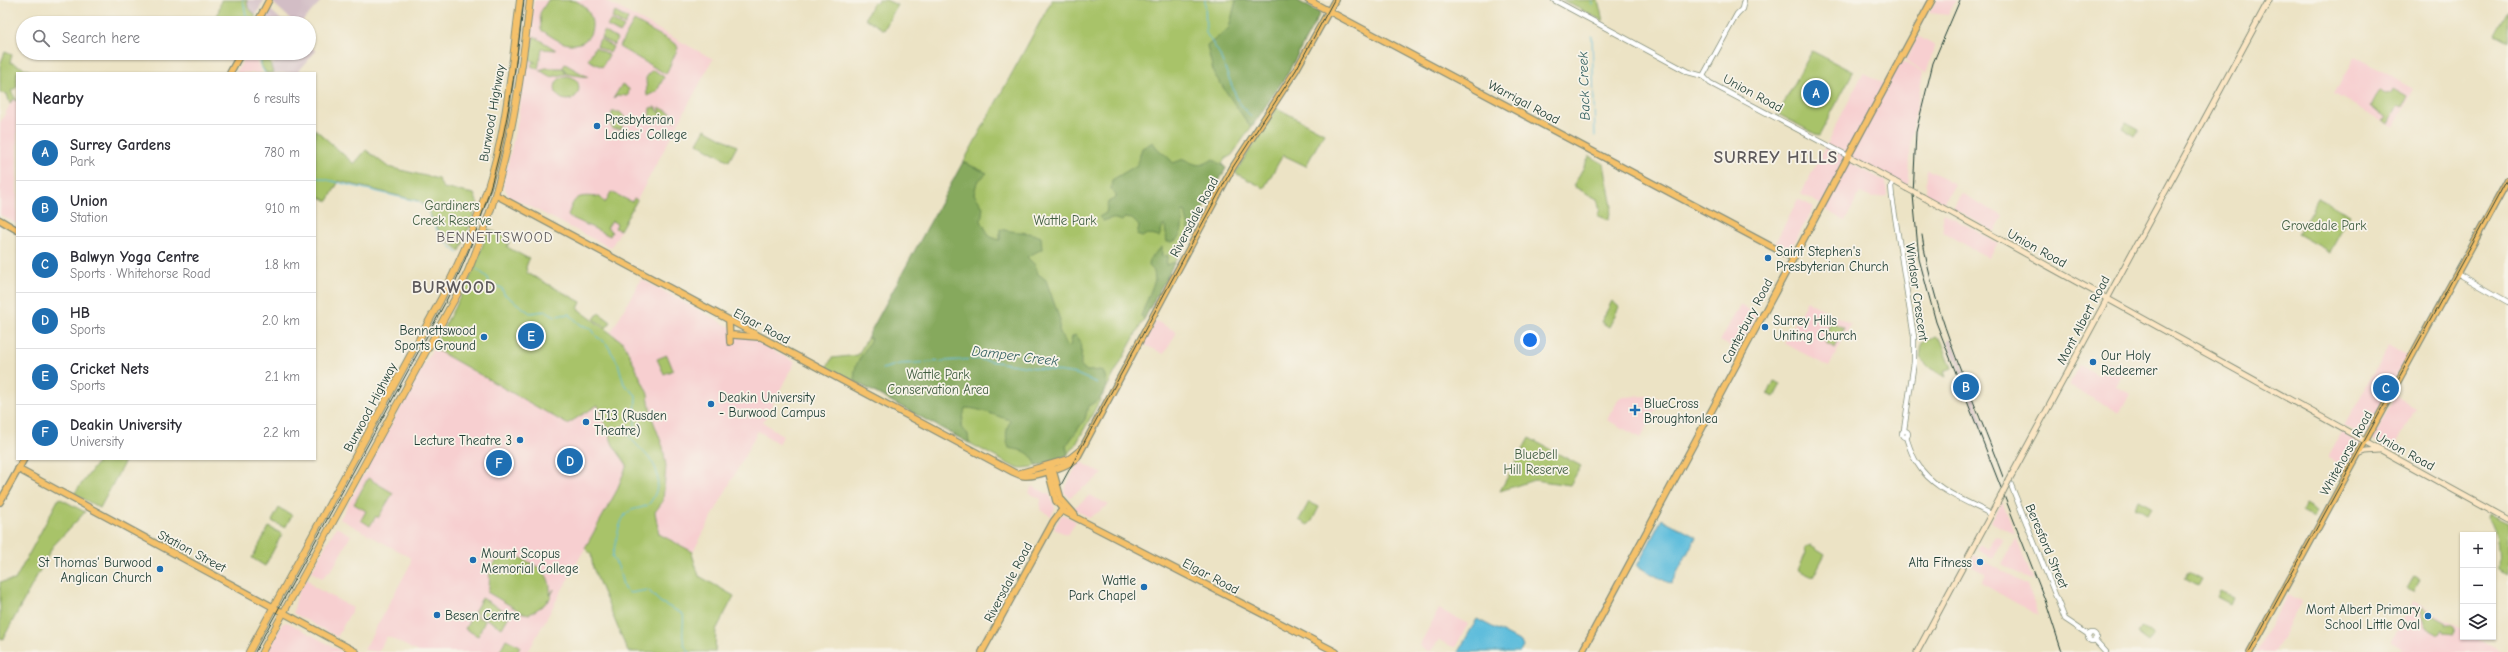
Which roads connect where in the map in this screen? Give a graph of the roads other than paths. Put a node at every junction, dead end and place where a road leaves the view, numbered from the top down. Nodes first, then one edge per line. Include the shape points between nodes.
1 (269, 0) edge
2 (522, 0) edge
3 (530, 0) edge
4 (1308, 0) edge
5 (1335, 0) edge
6 (1554, 0) edge
7 (1744, 0) edge
8 (1932, 0) edge
9 (2269, 0) edge
10 (1329, 11) junction
11 (260, 16) edge
12 (237, 60) edge
13 (231, 72) edge
14 (1702, 76) junction
15 (1848, 156) junction
16 (2508, 180) edge
17 (1894, 181) junction
18 (486, 192) junction
19 (496, 196) junction
20 (508, 202) junction
21 (494, 204) junction
22 (0, 220) edge
23 (16, 229) edge
24 (1793, 258) junction
25 (2457, 273) junction
26 (2107, 299) junction
27 (2508, 302) edge
28 (729, 321) junction
29 (733, 335) dead end
30 (760, 338) junction
31 (730, 342) dead end
32 (417, 344) junction
33 (427, 349) junction
34 (2365, 442) junction
35 (1081, 450) junction
36 (2380, 450) junction
37 (2358, 454) junction
38 (23, 460) edge
39 (1061, 466) junction
40 (1049, 468) junction
41 (18, 470) junction
42 (1038, 473) junction
43 (1018, 474) junction
44 (1054, 476) junction
45 (2009, 480) junction
46 (1052, 486) junction
47 (0, 502) edge
48 (1063, 507) junction
49 (1991, 514) junction
50 (2508, 520) edge
51 (310, 542) junction
52 (321, 544) junction
53 (274, 607) junction
54 (284, 613) junction
55 (250, 652) edge
56 (262, 652) edge
57 (356, 652) edge
58 (982, 652) edge
59 (1336, 652) edge
60 (1582, 652) edge
61 (1917, 652) edge
62 (2106, 652) edge
63 (2250, 652) edge

1 - 11 main road
2 - 18 highway, Burwood Highway via 504,123
3 - 19 highway, Burwood Highway via 511,136
4 - 10 main road, Warrigal Road
5 - 10 main road, Riversdale Road
6 - 14 street, Union Road via 1688,72
7 - 14 street via 1742,10 1736,14
8 - 15 main road, Canterbury Road
9 - 26 main road, Mont Albert Road
10 - 24 main road, Warrigal Road
10 - 35 main road, Riversdale Road via 1296,70 1233,167
12 - 13 main road
14 - 15 street, Union Road via 1710,83
15 - 17 main road, Union Road
15 - 24 main road, Canterbury Road
16 - 25 main road, Whitehorse Road
17 - 26 main road, Union Road, bridge
17 - 49 street, Windsor Crescent via 1891,186 1892,197 1914,337 1914,362 1904,430 1908,434 1906,437 1916,463 1930,479
18 - 19 highway
18 - 32 highway, Burwood Highway via 453,276
19 - 20 main road, Elgar Road
19 - 21 highway, Burwood Highway
20 - 21 main road
20 - 28 main road, Elgar Road
21 - 33 highway, Burwood Highway via 464,280
22 - 23 main road
24 - 60 main road, Canterbury Road
25 - 27 street
25 - 34 main road, Whitehorse Road
26 - 34 main road, Union Road
26 - 45 main road, Mont Albert Road
28 - 30 main road, Elgar Road
28 - 31 main road
29 - 30 main road
30 - 43 main road, Elgar Road
32 - 33 highway
32 - 51 highway, Burwood Highway
33 - 52 highway, Burwood Highway
34 - 36 main road, Union Road
34 - 37 main road, Whitehorse Road
35 - 39 main road, Riversdale Road via 1075,460
35 - 40 main road
36 - 37 main road
36 - 50 main road, Union Road
37 - 63 main road, Whitehorse Road
38 - 41 main road
39 - 40 main road, Riversdale Road
39 - 44 main road
40 - 42 main road
40 - 43 main road
40 - 44 main road
40 - 46 main road
41 - 47 main road
41 - 53 main road, Station Street
42 - 43 main road via 1026,476
42 - 46 main road
44 - 48 main road
45 - 49 main road, Mont Albert Road, bridge
45 - 62 street, Beresford Street via 2065,619 2095,635 2095,640
46 - 48 main road
48 - 58 main road, Riversdale Road
48 - 59 main road, Elgar Road via 1077,517 1266,618
49 - 61 main road, Mont Albert Road
51 - 52 highway
51 - 53 highway, Burwood Highway
52 - 54 highway, Burwood Highway
53 - 54 main road, Station Street
53 - 55 highway, Burwood Highway
54 - 56 highway, Burwood Highway
54 - 57 main road, Station Street

